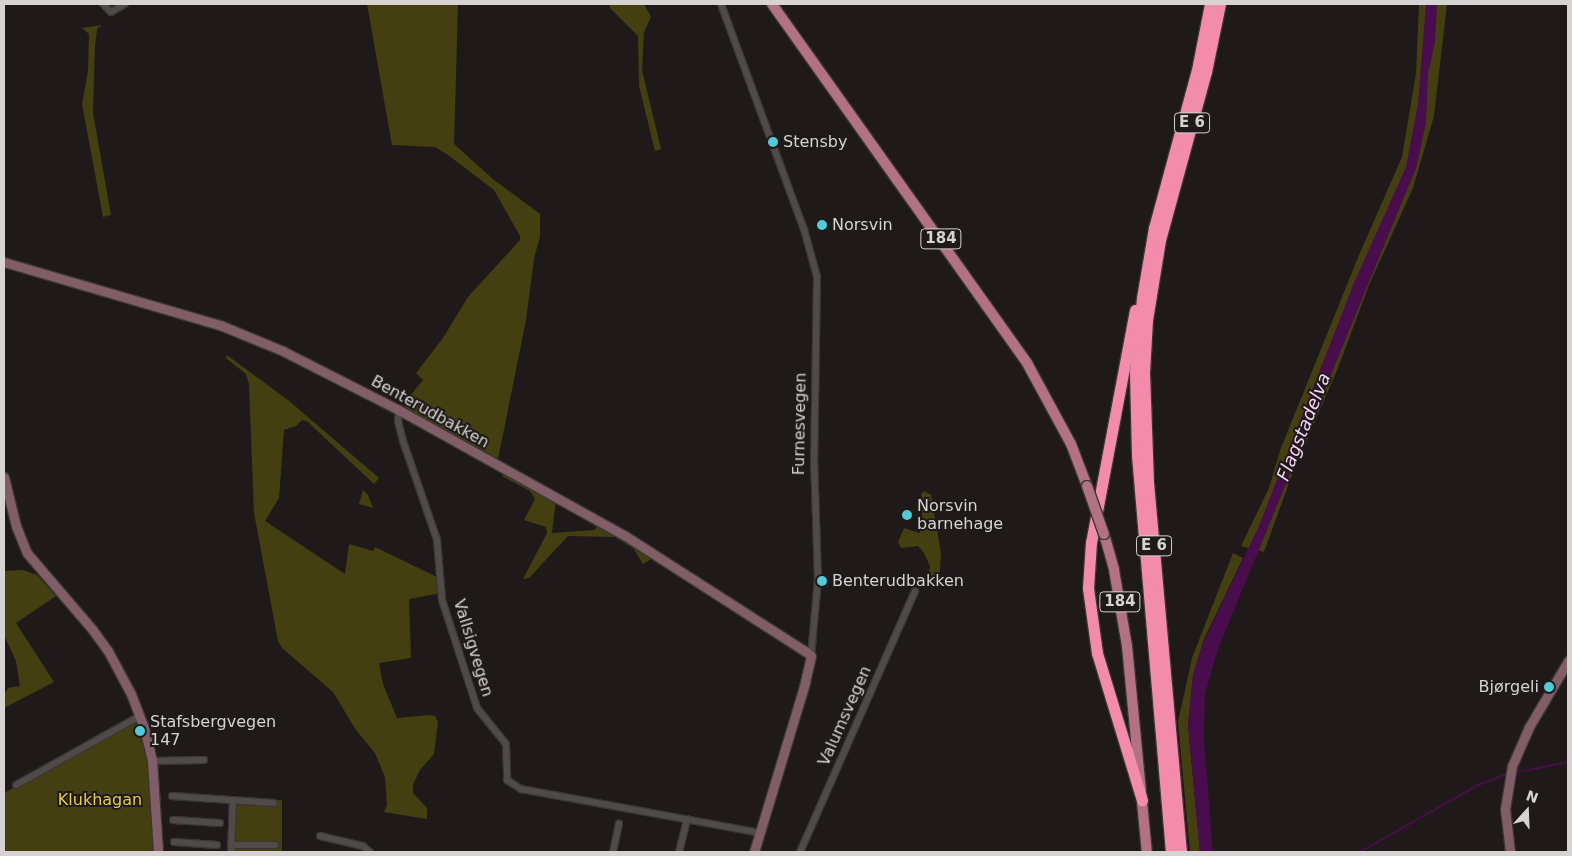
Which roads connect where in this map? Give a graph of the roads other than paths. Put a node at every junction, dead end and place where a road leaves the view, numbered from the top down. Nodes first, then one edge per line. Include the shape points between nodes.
1 (103, 4) edge
2 (125, 4) edge
3 (721, 4) edge
4 (772, 4) edge
5 (1210, 4) edge
6 (1220, 4) edge
7 (4, 262) edge
8 (1144, 277) junction
9 (399, 410) junction
10 (4, 477) edge
11 (915, 591) dead end
12 (811, 656) junction
13 (1568, 661) edge
14 (140, 716) junction
15 (204, 760) dead end
16 (152, 761) junction
17 (16, 785) dead end
18 (172, 796) dead end
19 (233, 800) junction
20 (1142, 800) junction
21 (274, 803) dead end
22 (687, 819) junction
23 (173, 820) dead end
24 (220, 823) dead end
25 (619, 824) dead end
26 (760, 833) junction
27 (320, 836) dead end
28 (174, 842) dead end
29 (217, 845) dead end
30 (275, 845) dead end
31 (231, 849) edge
32 (158, 852) edge
33 (370, 852) edge
34 (613, 852) edge
35 (679, 852) edge
36 (754, 852) edge
37 (800, 852) edge
38 (1147, 852) edge
39 (1172, 852) edge
40 (1181, 852) edge
41 (1510, 852) edge

1 - 2 street via 111,12
3 - 12 street, Furnesvegen via 804,229 817,277 814,458 818,579
4 - 20 main road, 184, bridge via 1022,356 1071,444 1104,534 1118,587
5 - 8 highway, E 6 via 1197,70 1160,201
6 - 40 highway, E 6 via 1206,72 1160,240 1144,364 1148,482
7 - 9 main road, Benterudbakken via 235,330
8 - 20 highway, E 6 via 1129,332 1088,577 1090,617 1097,653
8 - 39 highway, E 6 via 1137,346 1136,436
9 - 12 main road, Benterudbakken via 624,535
9 - 22 street, Vallsigvegen via 403,441 437,540 446,614 477,708 506,744 507,780 521,789
10 - 14 main road via 16,526 27,553 108,651
11 - 37 street, Valumsvegen
12 - 26 main road, Furnesvegen
13 - 41 main road via 1523,738 1512,766 1504,818
14 - 16 main road
14 - 17 street
15 - 16 street
16 - 32 main road
18 - 19 street
19 - 21 street
19 - 31 street
20 - 38 main road, 184
22 - 26 street, Vallsigvegen
22 - 35 street
23 - 24 street
25 - 34 street
26 - 36 main road, Furnesvegen
27 - 33 street via 363,846
28 - 29 street
30 - 31 street

